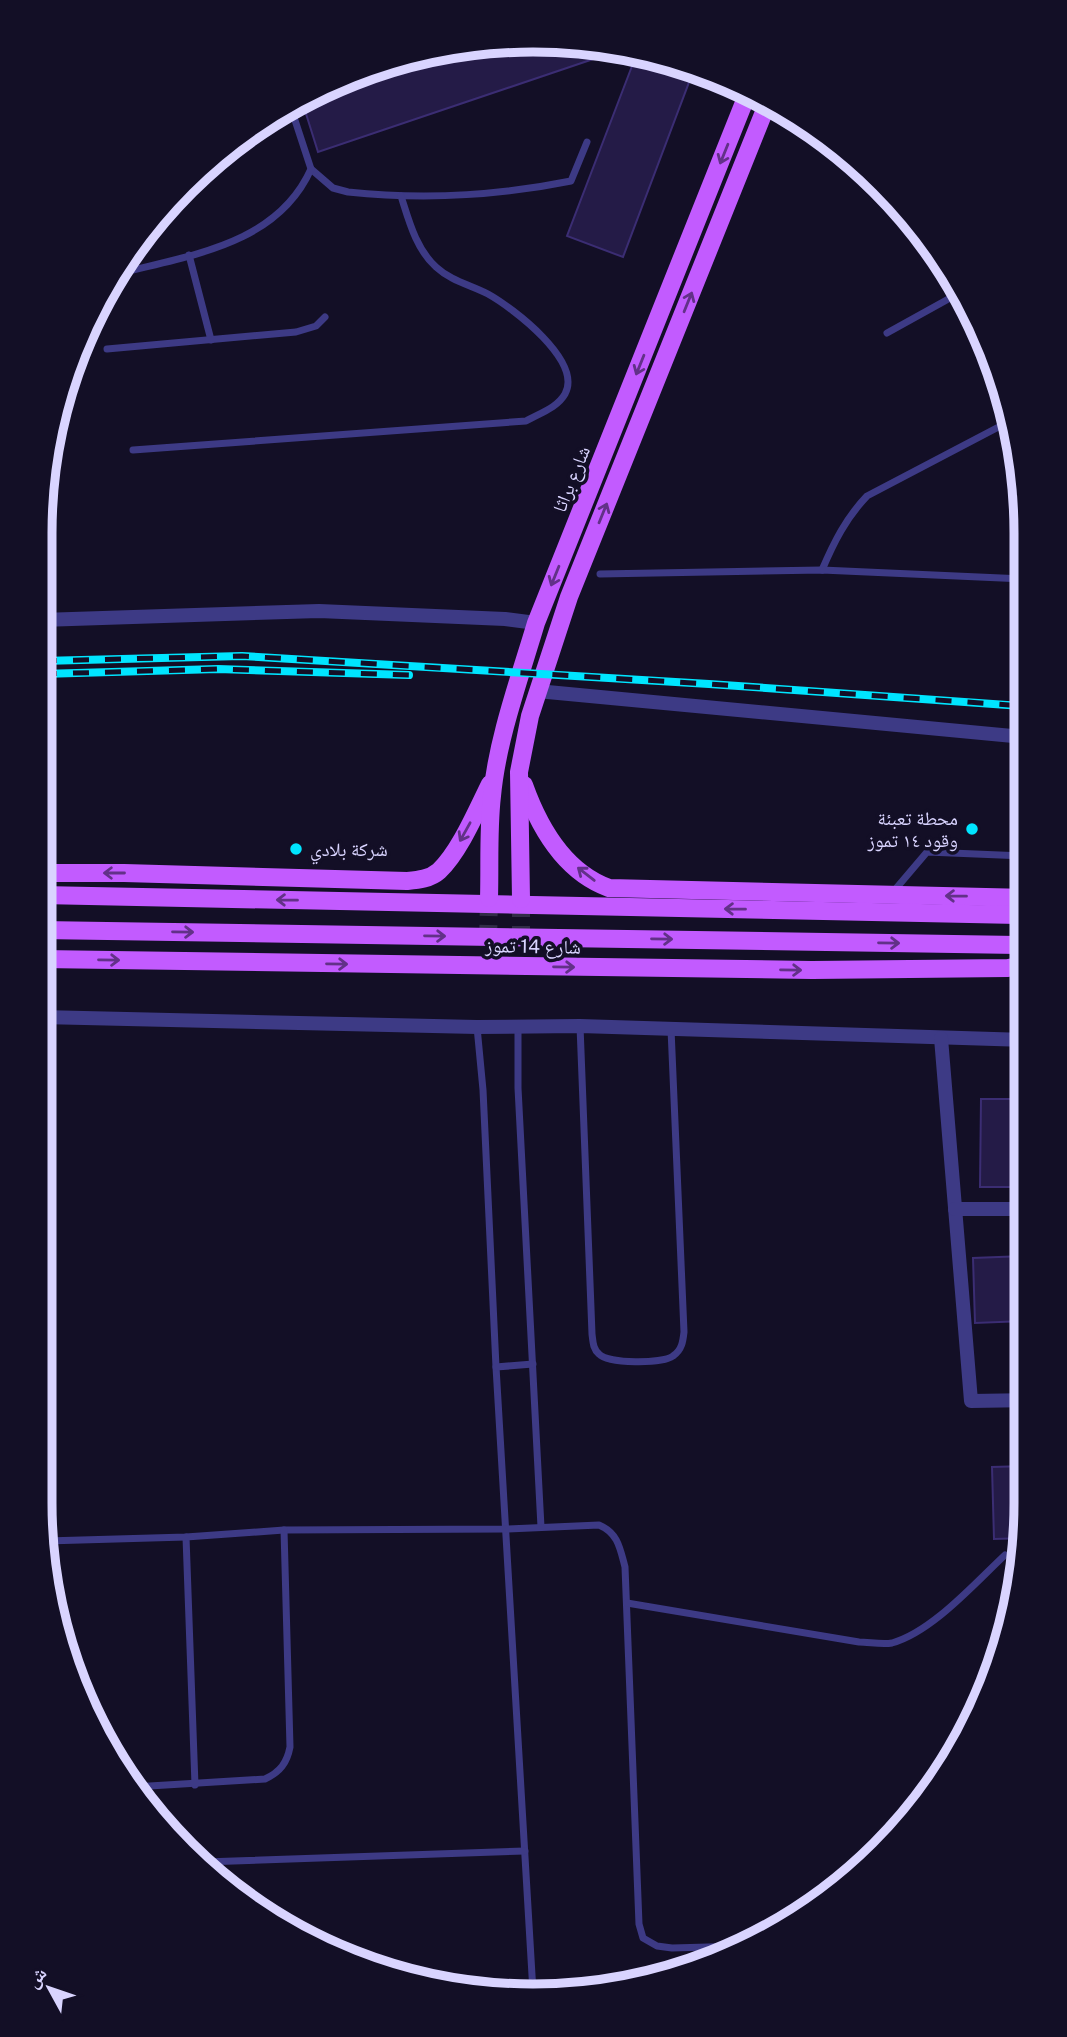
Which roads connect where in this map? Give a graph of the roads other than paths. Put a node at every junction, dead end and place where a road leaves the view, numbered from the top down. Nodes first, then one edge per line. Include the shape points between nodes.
1 (745, 102) edge
2 (764, 112) edge
3 (294, 116) edge
4 (587, 142) dead end
5 (312, 169) junction
6 (401, 196) junction
7 (189, 255) junction
8 (131, 270) edge
9 (952, 297) edge
10 (325, 317) dead end
11 (887, 333) dead end
12 (211, 340) junction
13 (107, 349) dead end
14 (1002, 425) edge
15 (133, 450) dead end
16 (822, 570) junction
17 (600, 574) dead end
18 (1014, 579) edge
19 (52, 620) edge
20 (536, 623) junction
21 (537, 691) junction
22 (1014, 736) edge
23 (496, 771) junction
24 (519, 772) junction
25 (1014, 856) edge
26 (52, 873) edge
27 (52, 895) edge
28 (891, 895) junction
29 (489, 898) tunnel mouth
30 (1014, 898) edge
31 (521, 899) tunnel mouth
32 (1014, 915) edge
33 (52, 929) edge
34 (488, 943) tunnel mouth
35 (521, 943) tunnel mouth
36 (1014, 945) edge
37 (52, 959) edge
38 (488, 966) junction
39 (522, 966) junction
40 (1014, 967) edge
41 (52, 1017) edge
42 (580, 1026) junction
43 (477, 1027) junction
44 (518, 1027) junction
45 (671, 1029) junction
46 (941, 1038) junction
47 (1014, 1040) edge
48 (955, 1209) junction
49 (1014, 1209) edge
50 (533, 1364) junction
51 (496, 1367) junction
52 (1014, 1400) edge
53 (541, 1527) junction
54 (507, 1529) junction
55 (284, 1530) junction
56 (186, 1537) junction
57 (55, 1541) edge
58 (1004, 1555) dead end
59 (627, 1603) junction
60 (195, 1785) junction
61 (145, 1787) edge
62 (525, 1851) junction
63 (211, 1861) edge
64 (721, 1947) edge
65 (533, 1984) edge

1 -> 20 main road, شارع براثا
21 -> 2 main road via 569,597
3 - 5 lane
4 - 6 lane via 571,181 512,192
5 - 6 lane via 333,188
5 - 7 lane via 286,209 252,234
6 - 15 lane via 420,246 436,267 489,294 555,350 568,377 566,392 555,406 526,421
7 - 8 lane
7 - 12 lane
9 - 11 lane
10 - 12 lane via 316,326 296,332
12 - 13 lane
14 - 16 lane via 867,496 839,532
16 - 17 lane
16 - 18 lane
19 - 20 street via 319,611
20 - 23 main road, شارع براثا
21 - 22 street
21 - 24 main road
23 -> 26 main road via 452,854 438,873 424,880
23 - 29 main road, شارع براثا
28 -> 24 main road via 609,888 565,857 544,830
24 - 31 main road
25 - 28 lane via 927,852
32 -> 27 main road
30 -> 28 main road
33 -> 36 main road
34 - 38 main road
35 - 39 main road
37 -> 38 main road, شارع 14 تموز
38 - 39 main road, شارع 14 تموز
39 -> 40 main road, شارع 14 تموز
41 - 43 street
42 - 44 street
42 - 45 street
42 - 45 lane via 592,1334 594,1348 610,1361 660,1361 673,1357 682,1346
43 - 44 street
43 - 51 lane
44 - 50 lane via 517,1088
45 - 46 street
46 - 47 street
46 - 48 street
48 - 49 street
48 - 52 street via 971,1401
50 - 51 lane
50 - 53 lane
51 - 54 lane
53 - 54 lane
53 - 59 lane via 599,1525 612,1531 625,1567
54 - 55 lane
54 - 62 lane
55 - 56 lane
55 - 60 lane via 288,1759 278,1773 265,1779
56 - 57 lane
56 - 60 lane
58 - 59 lane via 932,1620 890,1643 859,1642
59 - 64 lane via 639,1924 643,1938 657,1946
60 - 61 lane
62 - 63 lane
62 - 65 lane

